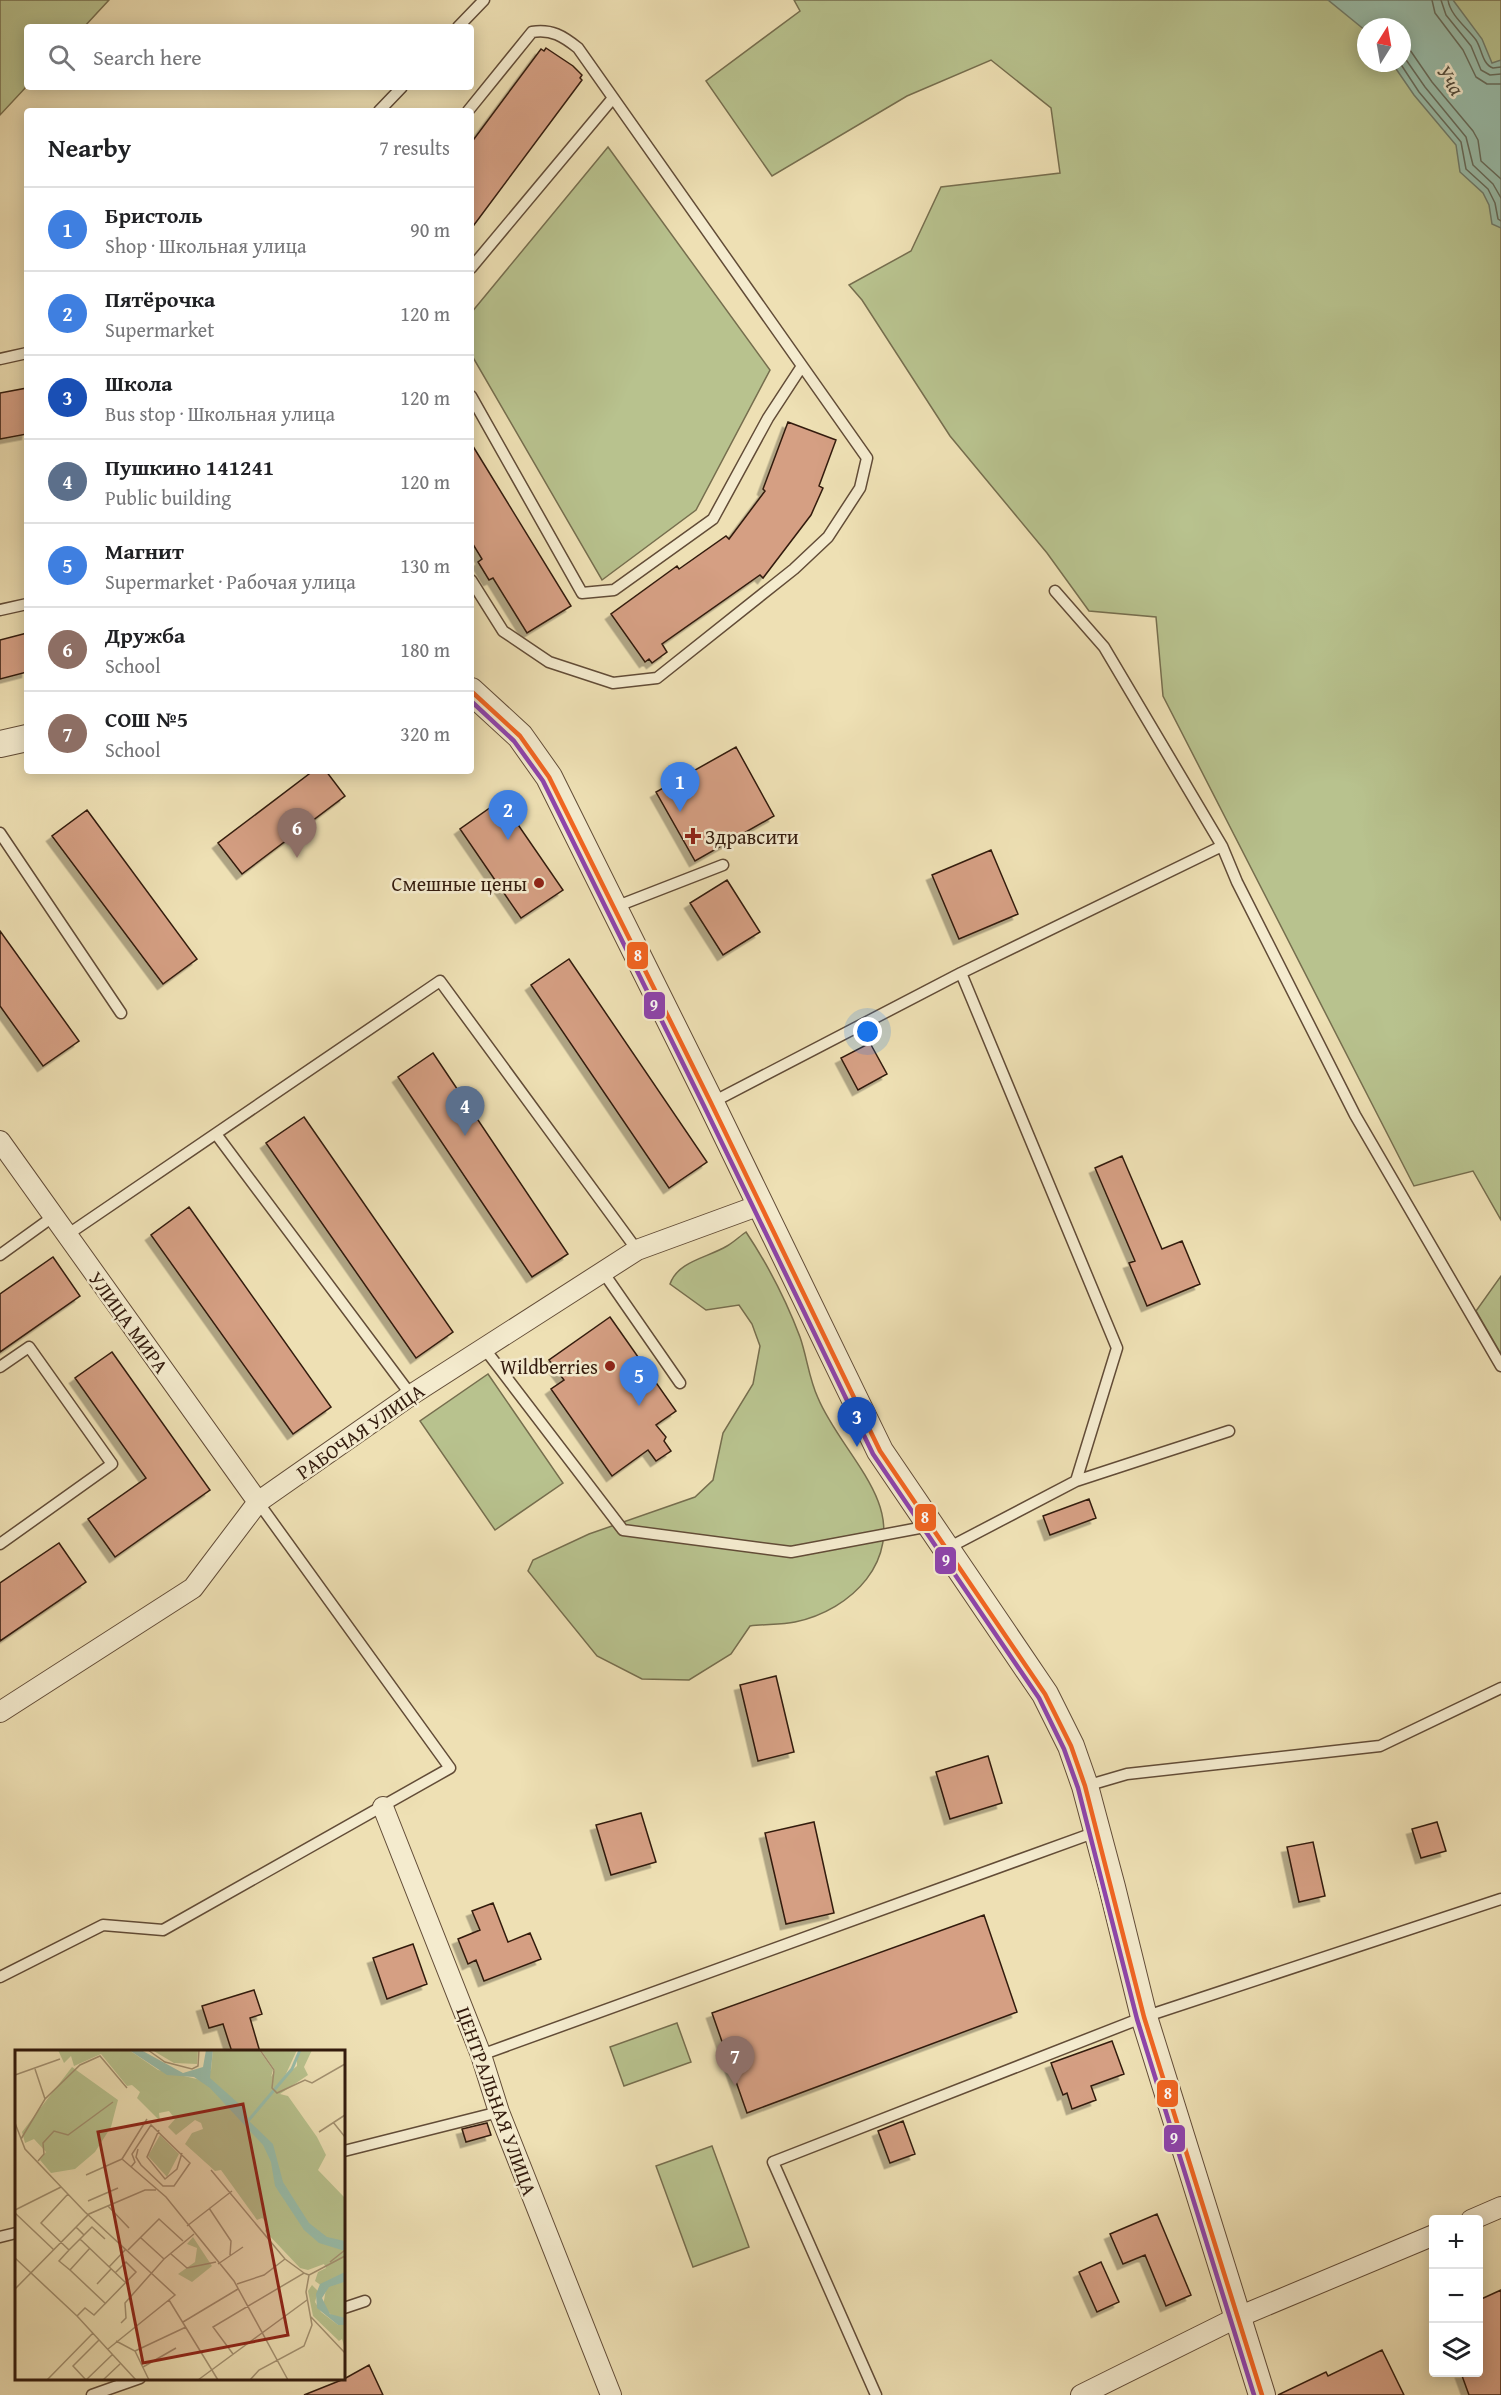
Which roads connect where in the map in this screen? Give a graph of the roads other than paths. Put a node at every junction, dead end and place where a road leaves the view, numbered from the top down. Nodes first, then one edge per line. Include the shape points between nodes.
1 (484, 0) edge
2 (461, 24) edge
3 (399, 90) edge
4 (613, 98) junction
5 (382, 108) edge
6 (470, 108) edge
7 (474, 264) edge
8 (24, 354) edge
9 (0, 359) edge
10 (802, 366) junction
11 (474, 401) edge
12 (474, 585) edge
13 (1055, 591) dead end
14 (24, 604) edge
15 (0, 610) edge
16 (474, 694) edge
17 (24, 739) edge
18 (0, 744) edge
19 (0, 833) edge
20 (1222, 846) junction
21 (723, 865) dead end
22 (615, 907) junction
23 (961, 973) junction
24 (121, 1013) dead end
25 (711, 1103) junction
26 (216, 1134) junction
27 (0, 1141) edge
28 (760, 1206) junction
29 (54, 1216) junction
30 (67, 1235) junction
31 (637, 1250) junction
32 (0, 1255) edge
33 (603, 1272) junction
34 (484, 1348) junction
35 (1501, 1365) edge
36 (0, 1367) edge
37 (680, 1383) dead end
38 (411, 1395) junction
39 (1229, 1431) dead end
40 (1076, 1481) junction
41 (258, 1502) junction
42 (931, 1526) junction
43 (0, 1544) edge
44 (946, 1549) junction
45 (1501, 1688) edge
46 (0, 1712) edge
47 (1085, 1786) junction
48 (383, 1807) junction
49 (1096, 1832) junction
50 (1501, 1899) edge
51 (0, 1977) edge
52 (1144, 2017) junction
53 (481, 2055) junction
54 (499, 2112) junction
55 (345, 2151) edge
56 (1501, 2207) edge
57 (1483, 2215) edge
58 (15, 2233) edge
59 (0, 2237) edge
60 (1429, 2237) edge
61 (365, 2301) dead end
62 (345, 2308) edge
63 (1236, 2318) junction
64 (137, 2380) edge
65 (92, 2395) edge
66 (610, 2395) edge
67 (876, 2395) edge
68 (1081, 2395) edge
69 (1262, 2395) edge

1 - 2 lane
3 - 5 lane
4 - 6 lane via 578,48 546,30 532,32
4 - 7 lane
4 - 10 lane
8 - 9 lane
10 - 11 lane via 768,418 713,519 614,590 582,593
10 - 12 lane via 867,458 860,488 828,537 794,569 657,678 614,683 549,662 503,631
13 - 20 lane via 1104,647
14 - 15 lane
16 - 22 street via 520,736 549,777
17 - 18 street
19 - 24 lane
20 - 23 lane
20 - 35 lane via 1356,1115
21 - 22 lane
22 - 25 street
23 - 25 lane
23 - 40 lane via 1117,1348
25 - 28 street
26 - 30 lane
26 - 31 lane via 440,981
26 - 38 lane
27 - 29 street, УЛИЦА МИРА
28 - 31 street, РАБОЧАЯ УЛИЦА
28 - 42 street via 880,1451
29 - 30 street, УЛИЦА МИРА
29 - 32 lane
30 - 41 street, УЛИЦА МИРА
31 - 33 street, РАБОЧАЯ УЛИЦА
33 - 34 street, РАБОЧАЯ УЛИЦА
33 - 37 lane
34 - 38 street, РАБОЧАЯ УЛИЦА
34 - 42 lane via 623,1530 791,1552
36 - 43 lane via 29,1347 112,1464
38 - 41 street, РАБОЧАЯ УЛИЦА
39 - 40 lane
40 - 44 lane
41 - 46 street, РАБОЧАЯ УЛИЦА via 193,1588
41 - 48 lane via 450,1768
42 - 44 street
44 - 47 street via 1045,1694 1071,1746
45 - 47 lane via 1380,1746 1127,1774
47 - 49 street
48 - 51 lane via 163,1930 103,1925
48 - 53 street, ЦЕНТРАЛЬНАЯ УЛИЦА
49 - 52 street
49 - 53 lane
50 - 52 lane
52 - 63 street
52 - 67 lane via 773,2162
53 - 54 street, ЦЕНТРАЛЬНАЯ УЛИЦА
54 - 55 lane
54 - 66 street, ЦЕНТРАЛЬНАЯ УЛИЦА
56 - 57 street
58 - 59 lane
60 - 63 street
61 - 62 lane
63 - 68 street
63 - 69 street
64 - 65 lane

